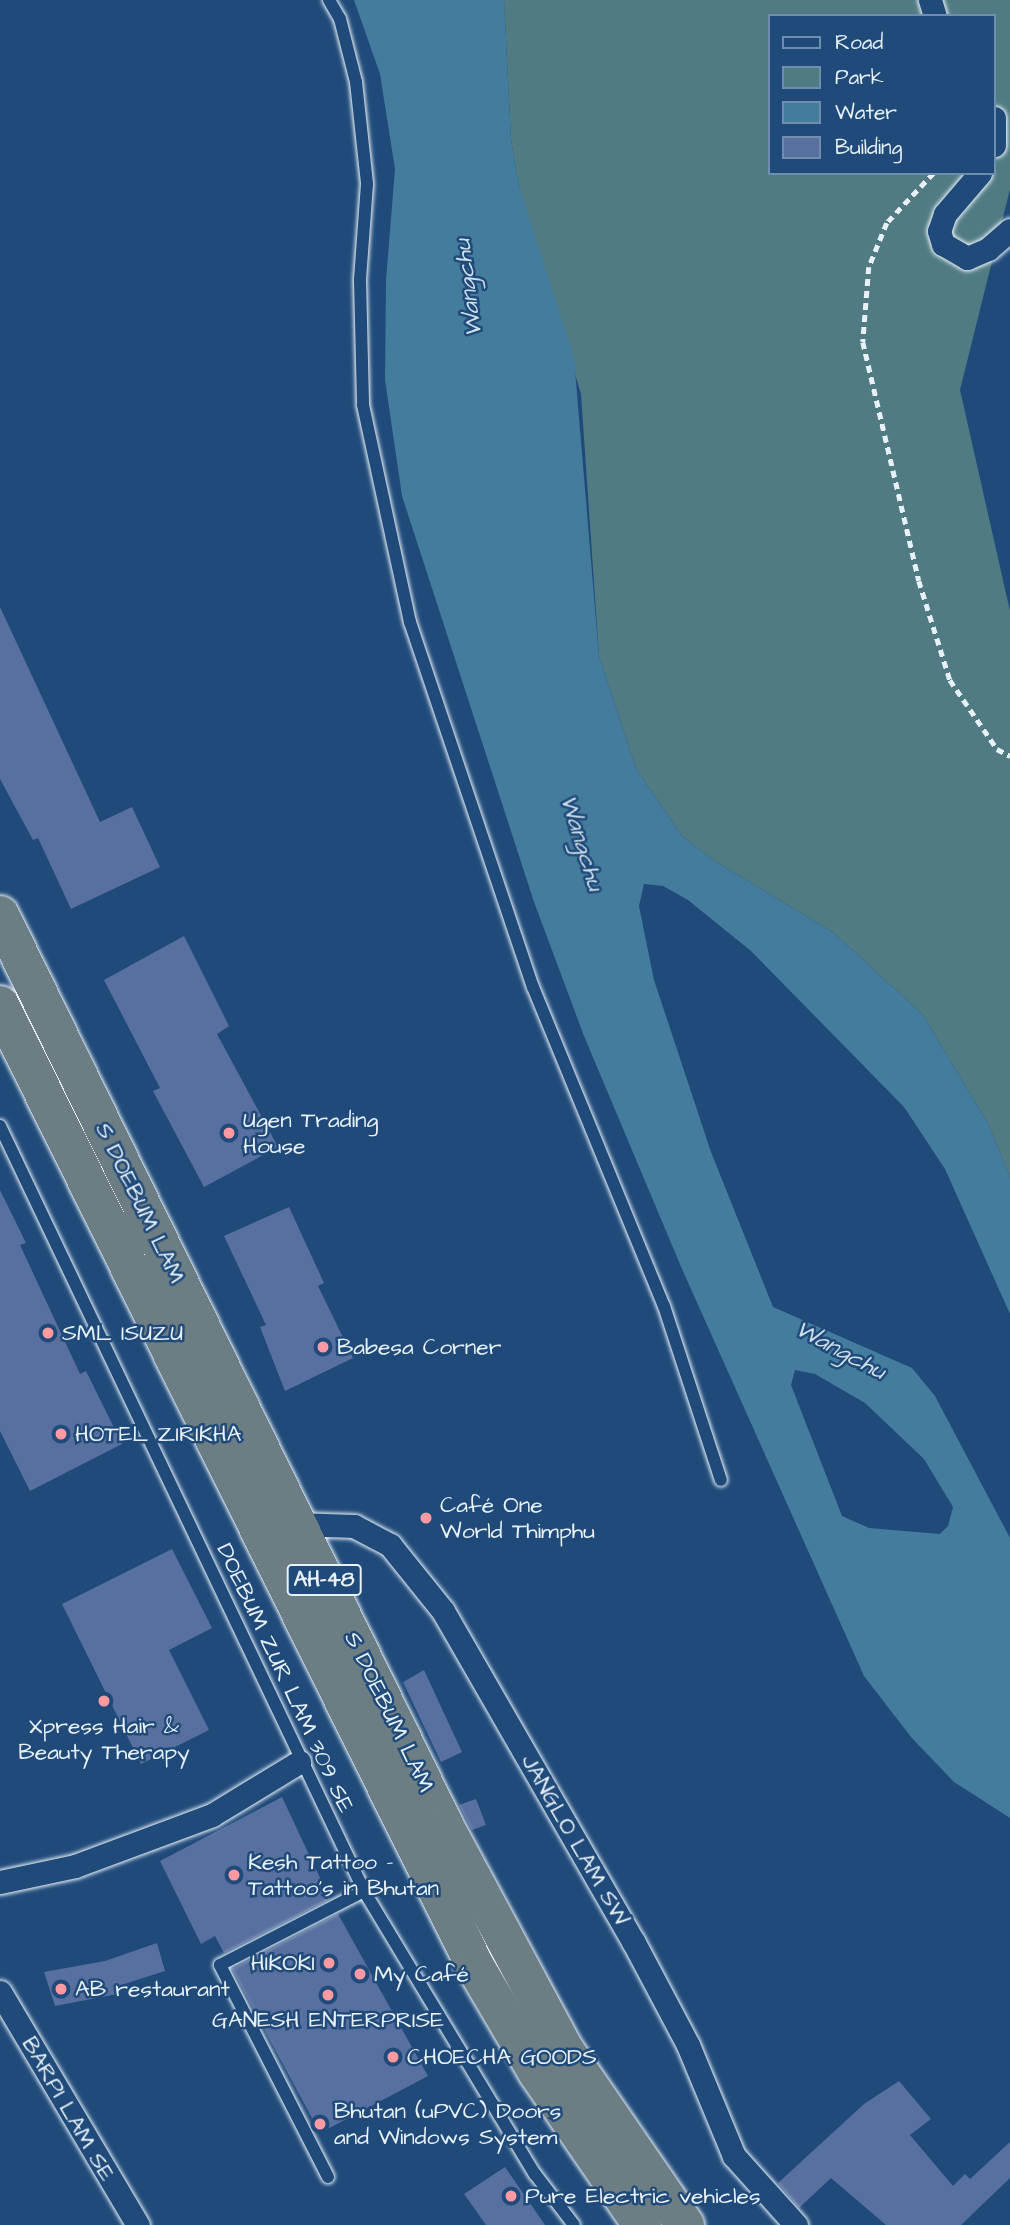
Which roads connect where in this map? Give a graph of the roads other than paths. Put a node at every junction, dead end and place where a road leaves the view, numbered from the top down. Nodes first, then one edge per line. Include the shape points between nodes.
1 (329, 0) edge
2 (978, 175) edge
3 (1010, 230) edge
4 (0, 915) edge
5 (0, 1005) edge
6 (0, 1126) edge
7 (722, 1480) dead end
8 (297, 1524) junction
9 (299, 1762) junction
10 (0, 1882) edge
11 (364, 1891) junction
12 (0, 1992) edge
13 (328, 2177) dead end
14 (138, 2225) edge
15 (574, 2225) edge
16 (642, 2225) edge
17 (685, 2225) edge
18 (796, 2225) edge

1 - 7 lane via 340,19 356,82 368,184 360,280 363,405 410,622 534,988 664,1306
2 - 3 street via 945,214 939,231 943,244 967,258 988,249
4 - 8 highway, S DOEBUM LAM / AH-48
5 - 16 highway, S DOEBUM LAM / AH-48 via 477,1968 537,2072
6 - 9 lane, DOEBUM ZUR LAM 309 SE
8 - 17 highway, S DOEBUM LAM / AH-48 via 444,1827 564,2049
8 - 18 street, JANGLO LAM SW via 354,1527 390,1545 443,1611 633,1941 688,2045 734,2156
9 - 10 street via 212,1815 75,1866
9 - 11 lane, DOEBUM ZUR LAM 309 SE
11 - 13 lane via 219,1965
11 - 15 lane, DOEBUM ZUR LAM 309 SE via 535,2174
12 - 14 street, BARPI LAM SE

